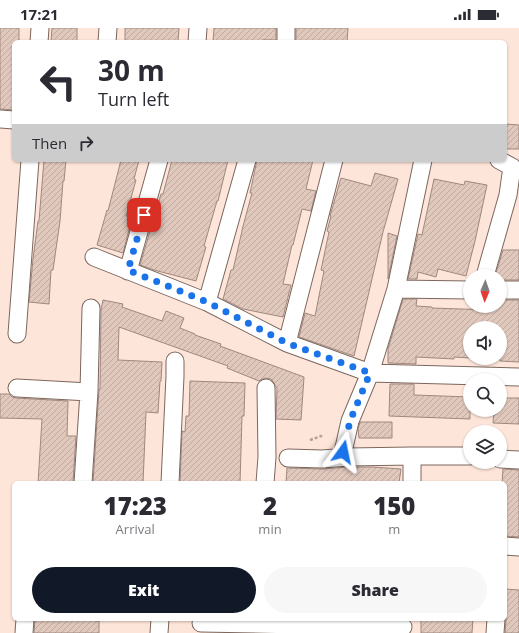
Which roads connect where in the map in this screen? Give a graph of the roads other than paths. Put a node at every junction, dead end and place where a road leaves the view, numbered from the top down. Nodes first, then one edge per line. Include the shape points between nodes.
1 (40, 28) edge
2 (108, 28) edge
3 (198, 28) edge
4 (286, 28) edge
5 (39, 40) edge
6 (107, 40) edge
7 (197, 40) edge
8 (286, 40) edge
9 (0, 119) edge
10 (12, 120) edge
11 (30, 162) edge
12 (158, 162) edge
13 (246, 162) edge
14 (333, 162) edge
15 (423, 162) edge
16 (503, 162) edge
17 (514, 195) edge
18 (94, 257) dead end
19 (488, 269) edge
20 (128, 270) junction
21 (396, 289) junction
22 (463, 290) edge
23 (507, 290) edge
24 (519, 290) edge
25 (207, 302) junction
26 (91, 308) dead end
27 (17, 334) dead end
28 (287, 343) junction
29 (175, 360) dead end
30 (370, 373) junction
31 (519, 377) edge
32 (17, 388) dead end
33 (266, 388) dead end
34 (88, 392) junction
35 (412, 456) junction
36 (463, 456) edge
37 (348, 457) junction
38 (288, 458) dead end
39 (507, 459) edge
40 (519, 460) edge
41 (83, 481) edge
42 (170, 481) edge
43 (265, 481) edge
44 (412, 481) edge
45 (507, 546) edge
46 (519, 547) edge
47 (25, 621) edge
48 (160, 621) edge
49 (496, 621) edge
50 (200, 623) dead end
51 (403, 626) edge
52 (24, 633) edge
53 (159, 633) edge
54 (495, 633) edge

1 - 5 street
2 - 6 street
3 - 7 street
4 - 8 street
9 - 10 street
11 - 27 street
12 - 20 street
13 - 25 street
14 - 28 street
15 - 21 street
16 - 17 street via 512,167
17 - 19 street
18 - 20 street
20 - 25 street
21 - 22 street
21 - 30 street
23 - 24 street
25 - 28 street
26 - 34 street
28 - 30 street
29 - 42 street
30 - 31 street
30 - 37 street via 350,421 343,452
32 - 34 street
33 - 43 street
34 - 41 street
35 - 36 street
35 - 37 street
35 - 44 street
37 - 38 street
39 - 40 street
45 - 46 street
47 - 52 street
48 - 53 street
49 - 54 street
50 - 51 street

